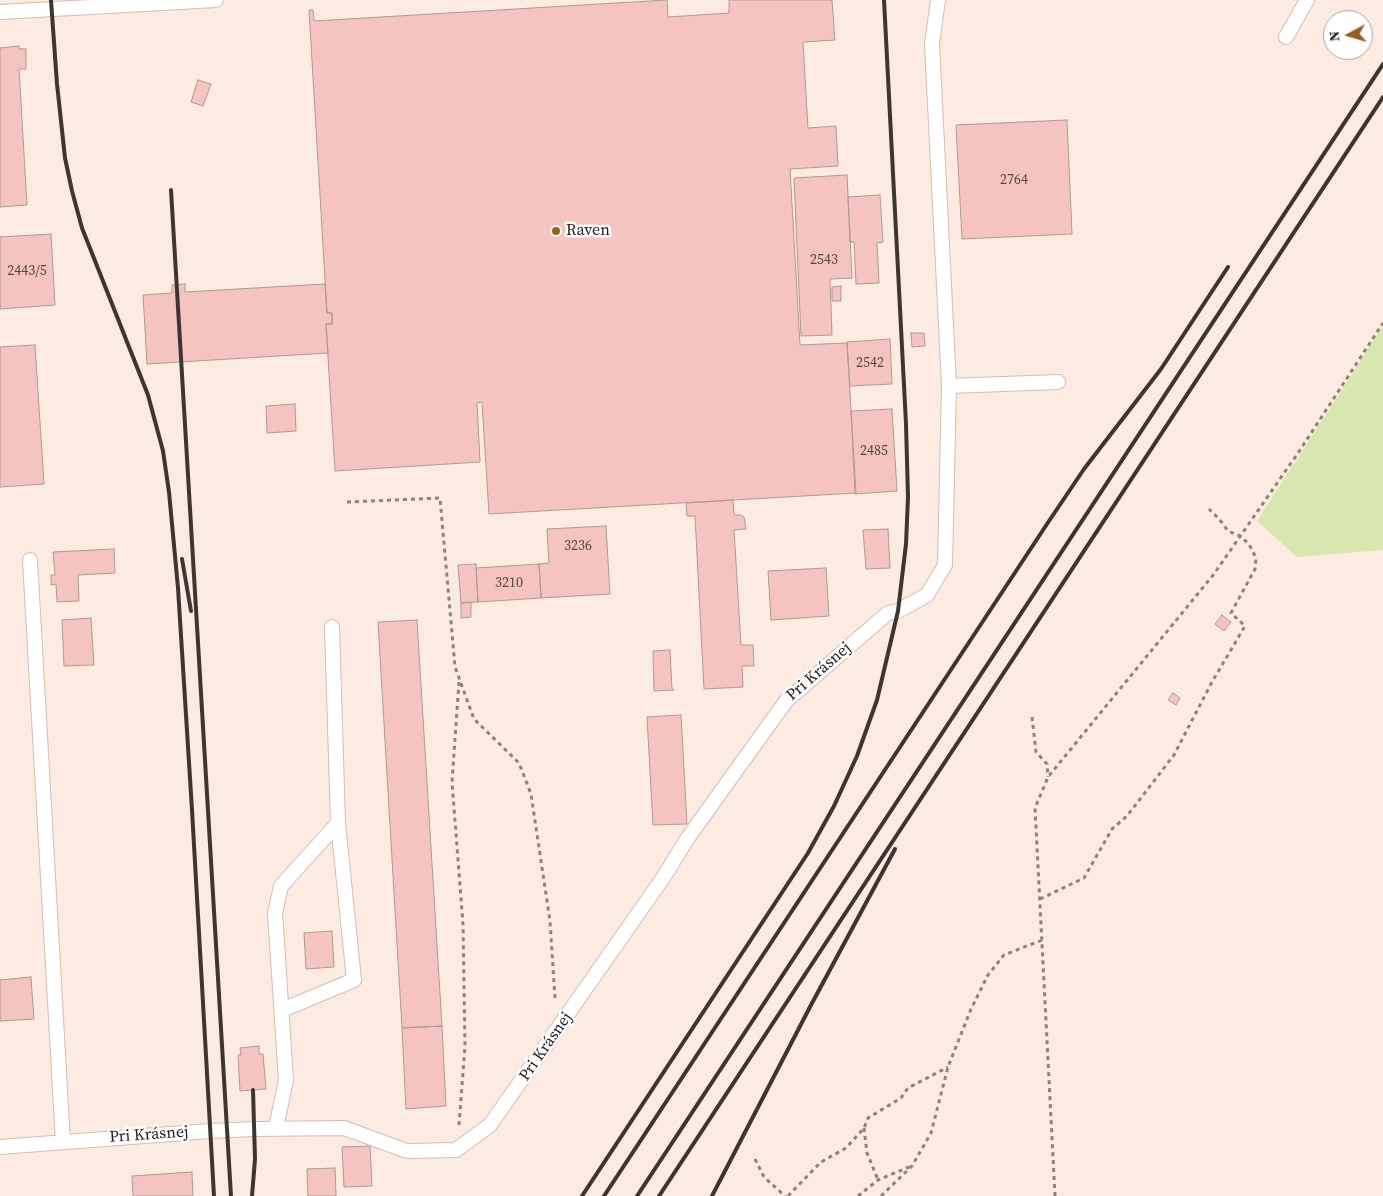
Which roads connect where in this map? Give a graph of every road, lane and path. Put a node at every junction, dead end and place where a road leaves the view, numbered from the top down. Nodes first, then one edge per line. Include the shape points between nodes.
1 (216, 0) edge
2 (938, 0) edge
3 (1307, 0) edge
4 (0, 12) edge
5 (1286, 37) dead end
6 (1383, 323) edge
7 (1058, 382) dead end
8 (949, 386) junction
9 (347, 502) dead end
10 (1209, 509) dead end
11 (1240, 536) junction
12 (30, 560) dead end
13 (332, 627) dead end
14 (459, 679) junction
15 (1032, 717) dead end
16 (1048, 777) junction
17 (338, 822) junction
18 (1040, 900) junction
19 (1042, 940) junction
20 (282, 1010) junction
21 (557, 1031) junction
22 (948, 1067) junction
23 (276, 1128) junction
24 (864, 1128) junction
25 (63, 1142) junction
26 (0, 1147) edge
27 (456, 1150) junction
28 (755, 1159) dead end
29 (912, 1166) junction
30 (878, 1180) junction
31 (786, 1196) edge
32 (858, 1196) edge
33 (881, 1196) edge
34 (1055, 1196) edge

1 - 4 lane
2 - 8 lane via 932,44
3 - 5 lane
6 - 11 path
7 - 8 lane
8 - 21 lane, Pri Krásnej via 945,564 927,595 888,613 786,701 686,839 664,878
9 - 14 path via 440,498 455,667
10 - 11 path via 1228,531
11 - 16 path via 1214,574
11 - 18 path via 1249,544 1256,558 1255,569 1231,613 1245,626 1174,755 1127,816 1112,829 1084,878
12 - 25 lane
13 - 17 lane
14 - 21 path via 474,719 519,763 531,794 550,920
14 - 27 path via 452,782 464,924 465,1046
15 - 16 path via 1036,752 1047,764
16 - 18 path via 1035,808
17 - 20 lane via 281,886 275,913
17 - 20 lane via 354,980
18 - 19 path
19 - 22 path via 1004,954 988,975
19 - 34 path
20 - 23 lane via 286,1080
21 - 27 lane, Pri Krásnej via 490,1125
22 - 24 path via 908,1088 902,1098 868,1118
22 - 29 path via 930,1133
23 - 25 lane, Pri Krásnej
23 - 27 lane, Pri Krásnej via 344,1128 407,1151
24 - 30 path via 867,1153
24 - 31 path via 846,1148 820,1162
25 - 26 lane, Pri Krásnej
28 - 31 path via 764,1177
29 - 30 path
29 - 33 path
30 - 32 path

